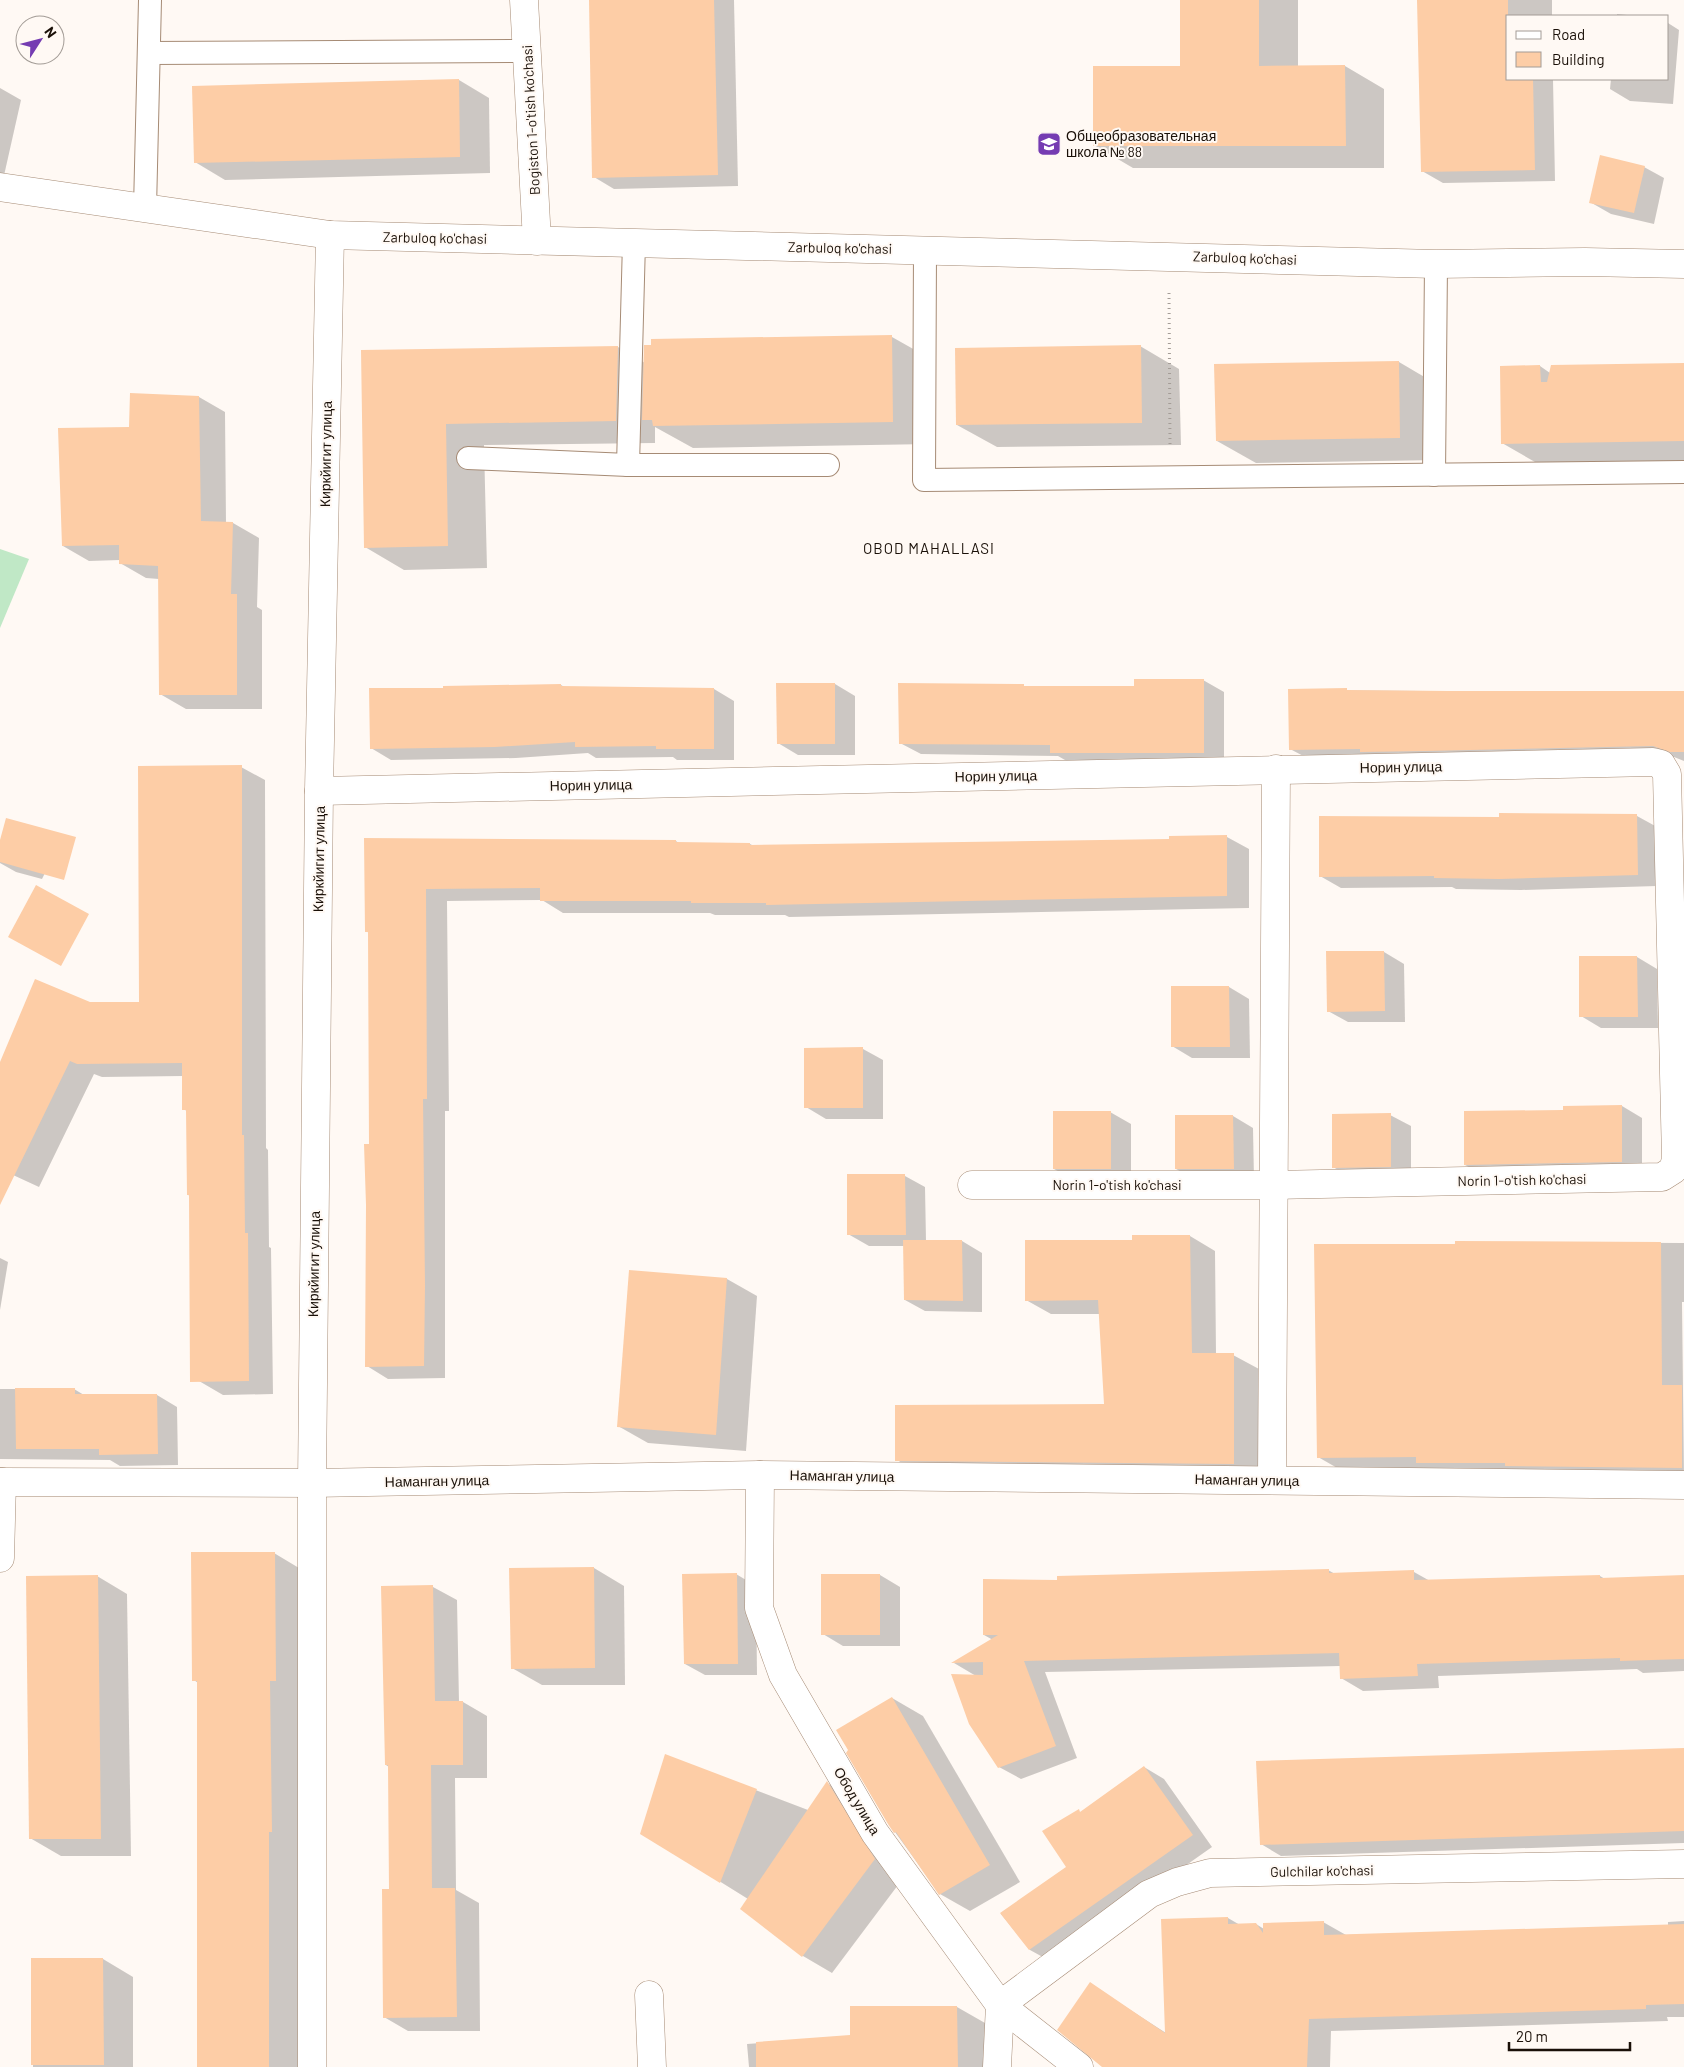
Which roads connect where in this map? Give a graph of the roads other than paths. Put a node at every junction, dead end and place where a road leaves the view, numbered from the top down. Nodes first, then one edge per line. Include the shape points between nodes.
1 (150, 0) edge
2 (524, 0) edge
3 (527, 51) junction
4 (149, 53) junction
5 (0, 187) edge
6 (146, 208) junction
7 (330, 235) junction
8 (537, 241) junction
9 (634, 242) junction
10 (925, 250) junction
11 (1436, 264) junction
12 (1684, 264) edge
13 (468, 458) dead end
14 (628, 465) junction
15 (828, 465) dead end
16 (1684, 472) edge
17 (1434, 475) junction
18 (1276, 769) junction
19 (1667, 774) joint
20 (320, 791) junction
21 (972, 1185) dead end
22 (1273, 1185) junction
23 (760, 1475) junction
24 (1272, 1480) junction
25 (1, 1482) edge
26 (312, 1483) junction
27 (1684, 1485) edge
28 (0, 1558) edge
29 (1684, 1864) edge
30 (649, 1995) dead end
31 (1000, 2005) junction
32 (312, 2067) edge
33 (652, 2067) edge
34 (998, 2067) edge
35 (1079, 2067) edge

1 - 4 lane
2 - 3 street, Bogiston 1-o'tish ko'chasi
3 - 4 lane
3 - 8 street, Bogiston 1-o'tish ko'chasi
4 - 6 lane
5 - 6 street, Zarbuloq ko'chasi
6 - 7 street, Zarbuloq ko'chasi
7 - 8 street, Zarbuloq ko'chasi
7 - 20 street, Киркйигит улица
8 - 9 street, Zarbuloq ko'chasi
9 - 10 street, Zarbuloq ko'chasi
9 - 14 lane
10 - 11 street, Zarbuloq ko'chasi
10 - 17 lane via 924,480
11 - 12 street, Zarbuloq ko'chasi
11 - 17 lane
13 - 14 lane
14 - 15 lane
16 - 17 lane
18 - 19 street, Норин улица via 1653,762 1661,764
18 - 20 street, Норин улица
18 - 22 street
19 - 22 street, Norin 1-o'tish ko'chasi via 1676,1159 1673,1170 1662,1177
20 - 26 street, Киркйигит улица
21 - 22 street, Norin 1-o'tish ko'chasi
22 - 24 street
23 - 24 street, Наманган улица
23 - 26 street, Наманган улица
23 - 31 street, Обод улица via 759,1608 783,1675 875,1833
24 - 27 street, Наманган улица
25 - 26 street, Наманган улица
25 - 28 street
26 - 32 street, Киркйигит улица
29 - 31 street, Gulchilar ko'chasi via 1210,1873 1149,1894
30 - 33 street
31 - 34 street
31 - 35 street, Обод улица

